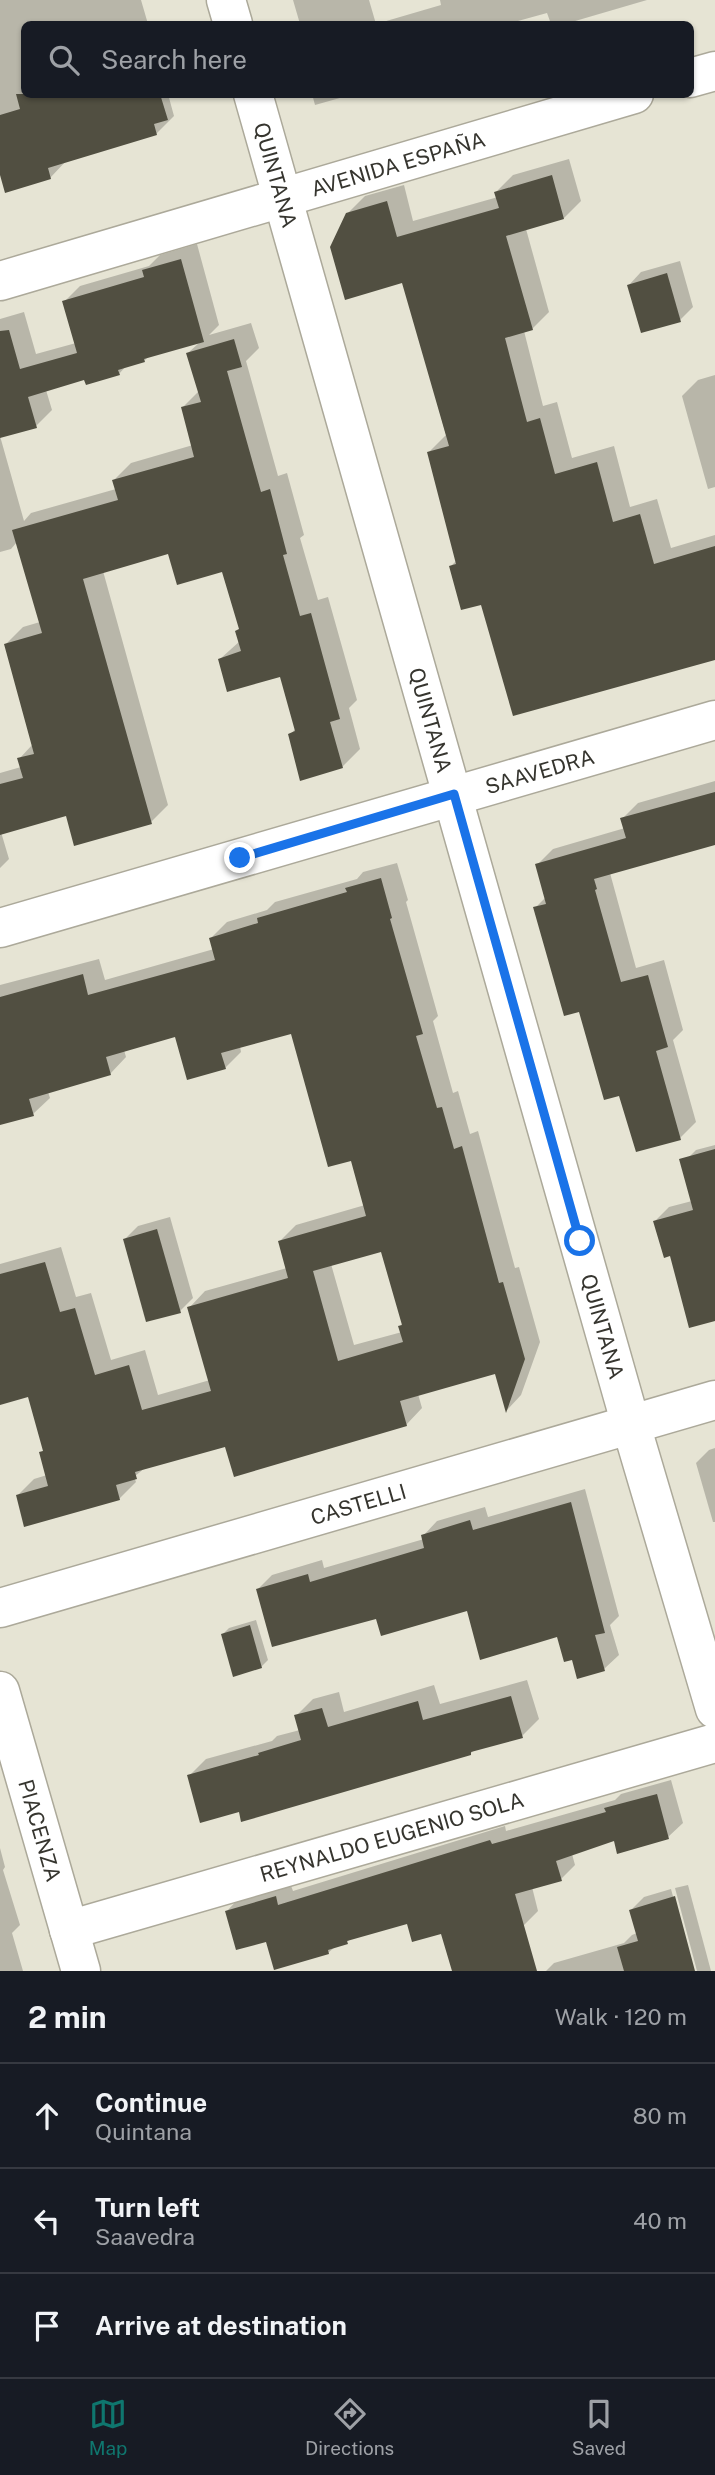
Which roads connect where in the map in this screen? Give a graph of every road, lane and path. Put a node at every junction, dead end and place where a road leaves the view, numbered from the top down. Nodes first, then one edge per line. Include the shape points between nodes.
1 (226, 0) edge
2 (232, 21) edge
3 (715, 71) edge
4 (694, 77) edge
5 (254, 98) edge
6 (620, 98) edge
7 (283, 197) junction
8 (0, 281) edge
9 (715, 720) edge
10 (454, 794) junction
11 (0, 928) edge
12 (715, 1400) edge
13 (631, 1425) junction
14 (0, 1608) edge
15 (0, 1691) edge
16 (715, 1709) edge
17 (715, 1743) edge
18 (69, 1930) junction
19 (81, 1971) edge

1 - 2 street
3 - 4 street
5 - 7 street, QUINTANA
6 - 7 street, AVENIDA ESPAÑA
7 - 8 street, AVENIDA ESPAÑA
7 - 10 street, QUINTANA
9 - 10 street, SAAVEDRA
10 - 11 street, SAAVEDRA
10 - 13 street, QUINTANA
12 - 13 street, CASTELLI
13 - 14 street, CASTELLI
13 - 16 street, QUINTANA
15 - 18 street, PIACENZA
17 - 18 street, REYNALDO EUGENIO SOLA
18 - 19 street, PIACENZA

